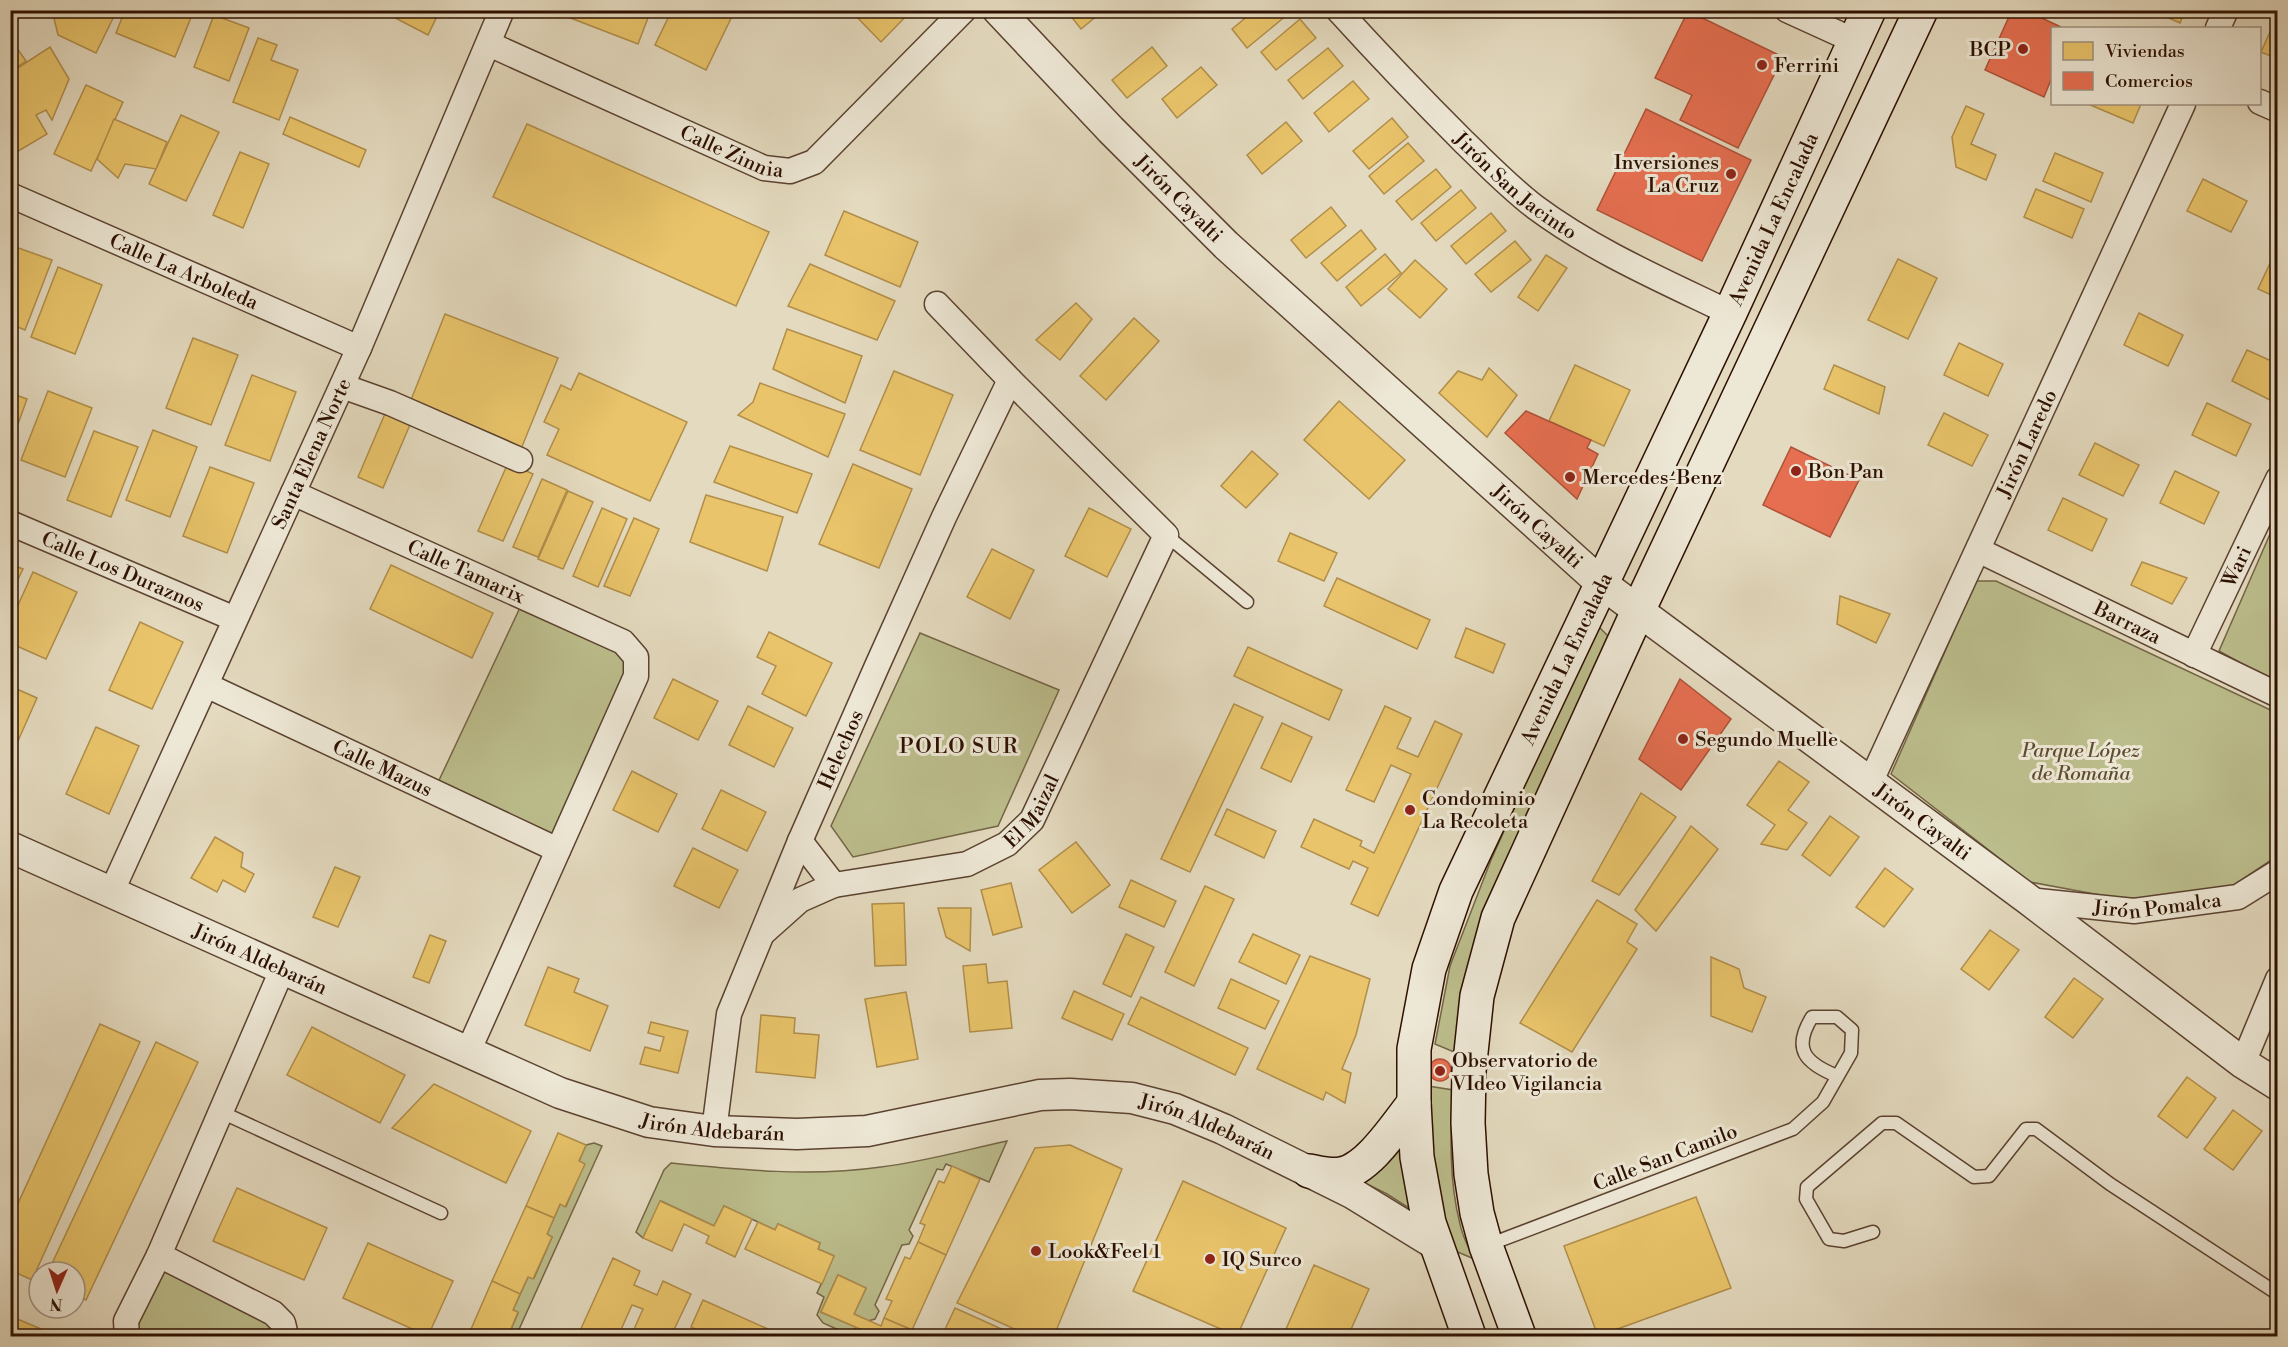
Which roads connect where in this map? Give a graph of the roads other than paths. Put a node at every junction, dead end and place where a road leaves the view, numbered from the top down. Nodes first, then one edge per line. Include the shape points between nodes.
1 (502, 10) edge
2 (964, 10) edge
3 (998, 10) edge
4 (1338, 10) edge
5 (1787, 10) edge
6 (1869, 10) edge
7 (1921, 10) edge
8 (2226, 10) edge
9 (2218, 27) edge
10 (1855, 41) junction
11 (489, 44) junction
12 (2261, 103) edge
13 (2183, 105) edge
14 (2277, 110) edge
15 (10, 195) edge
16 (937, 304) dead end
17 (1731, 313) junction
18 (359, 348) junction
19 (1010, 380) junction
20 (342, 386) junction
21 (520, 460) dead end
22 (2277, 479) edge
23 (293, 493) junction
24 (10, 523) edge
25 (1166, 535) junction
26 (1978, 550) junction
27 (1601, 583) junction
28 (1247, 602) dead end
29 (1638, 611) junction
30 (236, 619) junction
31 (2194, 655) junction
32 (206, 685) junction
33 (2277, 695) edge
34 (1870, 783) junction
35 (800, 841) junction
36 (10, 847) edge
37 (558, 850) junction
38 (2277, 872) edge
39 (834, 885) junction
40 (111, 892) junction
41 (2029, 900) junction
42 (764, 933) junction
43 (282, 970) junction
44 (2277, 979) edge
45 (467, 1053) junction
46 (2242, 1063) junction
47 (1837, 1076) junction
48 (2277, 1085) edge
49 (1414, 1103) junction
50 (221, 1112) junction
51 (714, 1131) junction
52 (1309, 1171) junction
53 (441, 1213) dead end
54 (1874, 1232) dead end
55 (1435, 1244) junction
56 (1486, 1246) junction
57 (159, 1255) junction
58 (2277, 1294) edge
59 (127, 1336) edge
60 (286, 1336) edge
61 (1469, 1336) edge
62 (1504, 1336) edge
63 (1519, 1336) edge

1 - 11 street, Santa Elena Norte
2 - 11 street, Calle Zinnia via 814,162 790,171 764,168
3 - 27 street, Jirón Cayalti via 1226,245
4 - 17 street, Jirón San Jacinto via 1406,85 1535,207 1607,252
5 - 10 street
6 - 10 main road, Avenida La Encalada
7 - 29 main road
8 - 9 street
10 - 17 main road, Avenida La Encalada
11 - 18 street, Santa Elena Norte
12 - 14 street
13 - 26 street, Jirón Laredo
15 - 18 street, Calle La Arboleda
16 - 19 street
17 - 27 main road, Avenida La Encalada
18 - 20 street, Santa Elena Norte
19 - 25 street
19 - 35 street, Helechos via 944,517
20 - 21 street
20 - 23 street, Santa Elena Norte
22 - 31 street, Wari
23 - 30 street, Santa Elena Norte
23 - 37 street, Calle Tamarix via 623,642 636,657 636,676
24 - 30 street, Calle Los Duraznos
25 - 28 lane
25 - 39 street, El Maizal via 1032,820 1007,844 966,864
26 - 31 street, Barraza
26 - 34 street, Jirón Laredo
27 - 29 street, Jirón Cayalti
27 - 49 main road, Avenida La Encalada via 1456,891 1430,969 1414,1049
29 - 34 street, Jirón Cayalti
29 - 56 main road via 1498,918 1477,996 1468,1123 1471,1174
30 - 32 street, Santa Elena Norte
31 - 33 street, Barraza
32 - 37 street, Calle Mazus
32 - 40 street, Santa Elena Norte
34 - 41 street, Jirón Cayalti
35 - 39 street
35 - 42 street, Helechos
36 - 40 street, Jirón Aldebarán
37 - 45 street
38 - 41 street, Jirón Pomalca via 2238,897 2134,911
39 - 42 street, El Maizal via 800,900
40 - 43 street, Jirón Aldebarán
41 - 46 street, Jirón Cayalti
42 - 51 street, Helechos via 729,1014
43 - 45 street, Jirón Aldebarán
43 - 50 street
44 - 46 street
45 - 51 street, Jirón Aldebarán via 560,1094 649,1122
46 - 48 street, Jirón Cayalti
47 - 47 lane, Calle San Camilo via 1851,1053 1852,1030 1837,1017 1812,1017 1802,1033 1804,1054 1817,1068
47 - 56 lane, Calle San Camilo via 1823,1102 1793,1129
49 - 52 main road via 1358,1168 1341,1174
49 - 55 main road, Avenida La Encalada via 1421,1187
50 - 53 lane
50 - 57 street
51 - 52 street, Jirón Aldebarán via 867,1131 1040,1095 1101,1095 1175,1109
52 - 55 street, Jirón Aldebarán
54 - 58 lane via 1844,1241 1829,1239 1806,1198 1807,1187 1882,1123 1896,1123 1974,1177 1989,1176 2026,1129 2036,1129 2110,1184
55 - 61 main road, Avenida La Encalada
55 - 62 main road via 1469,1264 1479,1276
56 - 63 main road
57 - 59 street via 126,1321
57 - 60 street via 273,1313 283,1323

